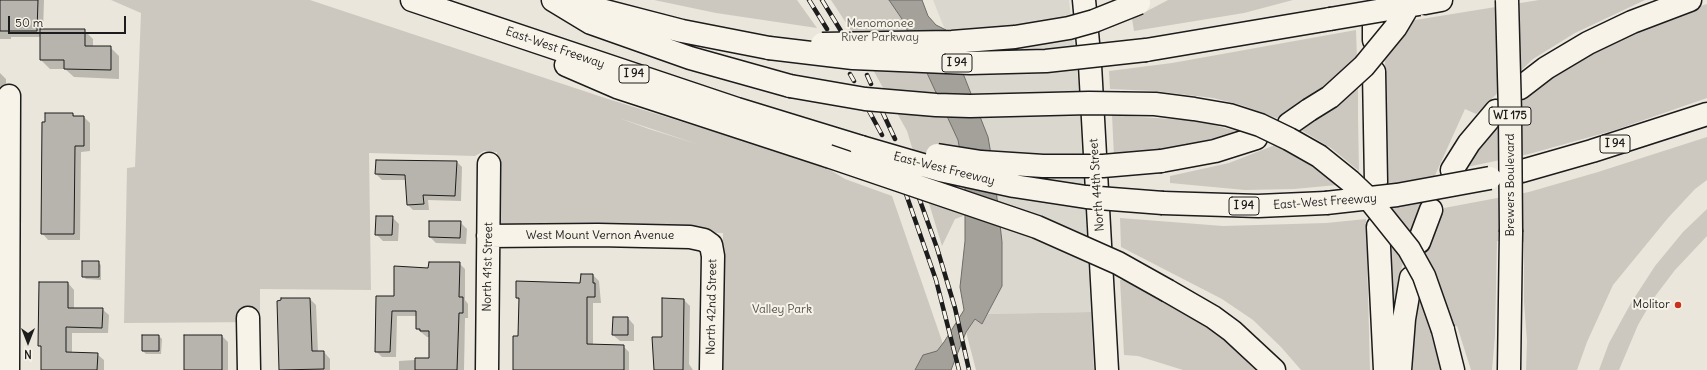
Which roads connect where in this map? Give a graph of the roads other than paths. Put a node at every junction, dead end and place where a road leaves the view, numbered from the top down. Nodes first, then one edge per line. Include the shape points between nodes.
1 (412, 0) edge
2 (553, 0) edge
3 (565, 0) edge
4 (1084, 0) edge
5 (1507, 0) edge
6 (1690, 0) edge
7 (1142, 1) edge
8 (1426, 1) edge
9 (452, 13) junction
10 (769, 48) junction
11 (1374, 72) dead end
12 (1520, 88) dead end
13 (9, 96) dead end
14 (1496, 111) dead end
15 (1707, 114) edge
16 (1288, 124) dead end
17 (1256, 138) dead end
18 (860, 147) junction
19 (489, 164) dead end
20 (1452, 170) dead end
21 (1522, 171) dead end
22 (1494, 178) dead end
23 (1376, 182) dead end
24 (1431, 210) dead end
25 (1378, 227) dead end
26 (4, 230) edge
27 (488, 236) junction
28 (1419, 242) dead end
29 (711, 245) joint
30 (1411, 278) dead end
31 (248, 318) dead end
32 (8, 370) edge
33 (249, 370) edge
34 (487, 370) edge
35 (711, 370) edge
36 (1107, 370) edge
37 (1274, 370) edge
38 (1385, 370) edge
39 (1400, 370) edge
40 (1453, 370) edge
41 (1509, 370) edge

1 - 9 main road, East-West Freeway / I 94
2 - 40 main road, bridge via 591,23 690,58 790,86 865,99 936,105 1155,104 1229,115 1260,125 1319,156 1350,180 1390,223 1409,248 1424,276 1435,304
3 - 10 main road, I 94 via 682,31
4 - 36 main road, North 44th Street
5 - 41 main road, Brewers Boulevard / WI 175, bridge via 1511,232
6 - 12 main road via 1632,22 1588,43 1546,68
7 - 10 main road, bridge via 1094,21 1015,37 952,42 852,43
8 - 10 main road, I 94, bridge via 1146,50 1046,61 970,63 861,59
8 - 16 main road, bridge via 1396,27 1364,66 1330,96
9 - 18 main road, East-West Freeway / I 94
9 - 37 main road, bridge via 617,87 1037,227 1118,263 1197,307 1232,331
11 - 23 main road
13 - 26 main road
14 - 20 main road via 1469,143
15 - 21 main road, I 94
17 - 18 main road, bridge via 1215,152 1161,161 1104,166 981,162
18 - 22 main road, East-West Freeway / I 94, bridge via 940,170 1014,186 1086,197 1163,203 1258,206 1326,203 1397,195
19 - 27 main road, North 41st Street
24 - 28 main road
25 - 38 main road
26 - 32 main road
27 - 29 main road, West Mount Vernon Avenue via 690,237 704,240
27 - 34 main road, North 41st Street
29 - 35 main road, North 42nd Street
30 - 39 main road via 1404,319
31 - 33 main road

